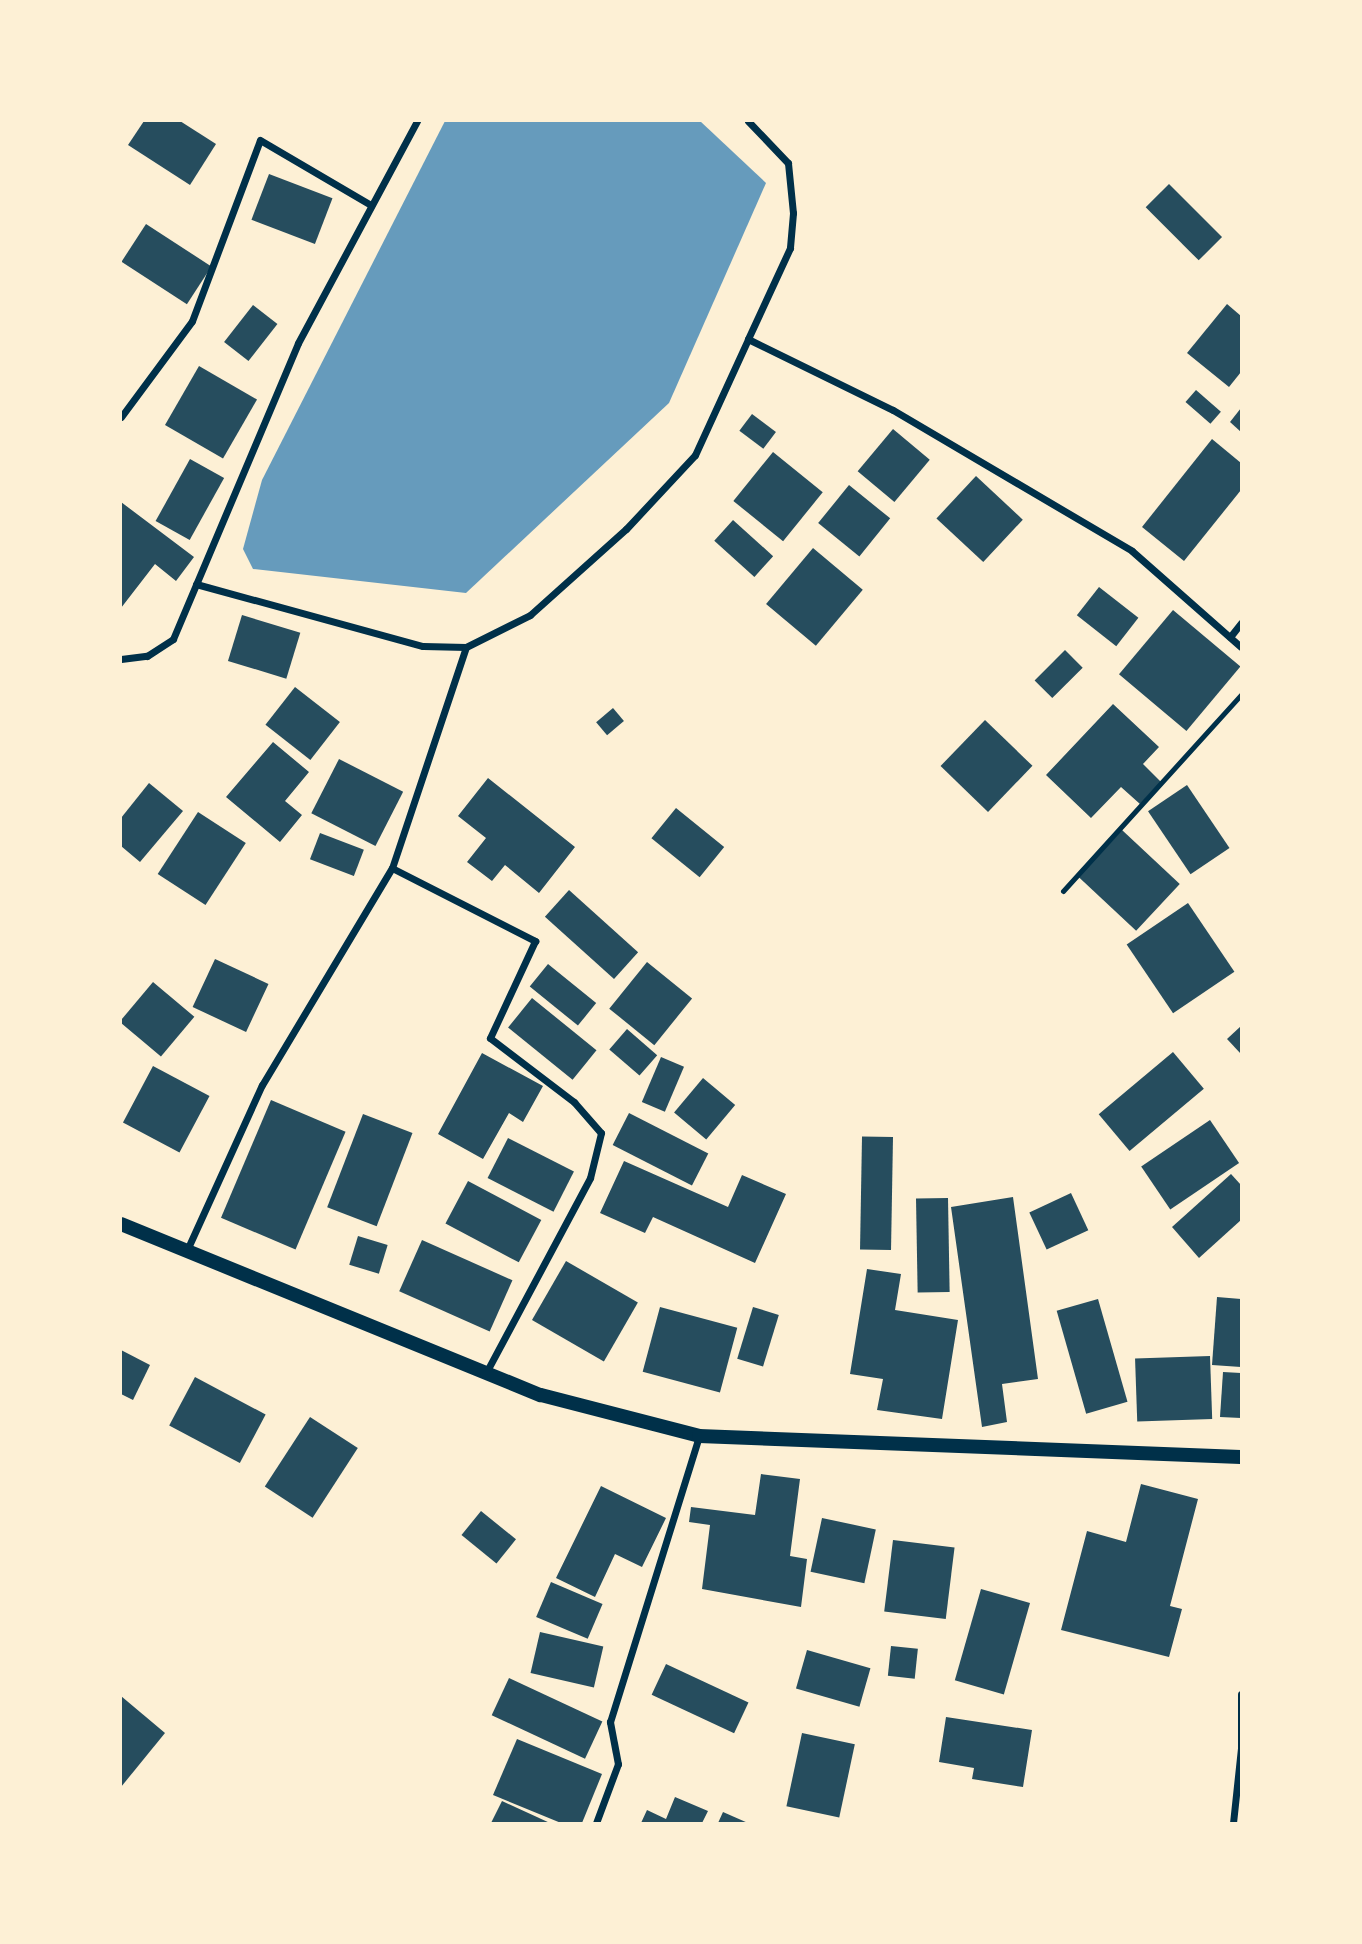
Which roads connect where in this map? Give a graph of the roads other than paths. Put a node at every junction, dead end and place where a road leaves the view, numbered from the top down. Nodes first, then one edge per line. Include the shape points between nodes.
1 (416, 121) edge
2 (748, 121) edge
3 (371, 205) junction
4 (748, 339) junction
5 (121, 417) edge
6 (196, 584) junction
7 (1241, 623) edge
8 (1230, 637) junction
9 (466, 647) junction
10 (1241, 647) edge
11 (121, 659) edge
12 (1241, 695) edge
13 (392, 867) junction
14 (1063, 891) dead end
15 (121, 1224) edge
16 (186, 1251) junction
17 (486, 1373) junction
18 (699, 1436) junction
19 (1241, 1457) edge
20 (1241, 1694) edge
21 (596, 1823) edge
22 (1233, 1823) edge

1 - 3 street
2 - 4 street via 788,163 793,213 790,248
3 - 5 street via 260,140 192,321
3 - 6 street via 298,343
4 - 8 street via 892,410 1132,551
4 - 9 street via 695,455 626,529 530,615
6 - 9 street via 423,646
6 - 11 street via 173,639 147,656
7 - 8 street
8 - 10 street
9 - 13 street
12 - 14 lane
13 - 16 street via 262,1086
13 - 17 street via 535,941 490,1038 574,1102 601,1133 590,1178
15 - 16 main road
16 - 17 main road
17 - 18 main road via 541,1395
18 - 19 main road
18 - 21 street via 610,1722 618,1764
20 - 22 street

